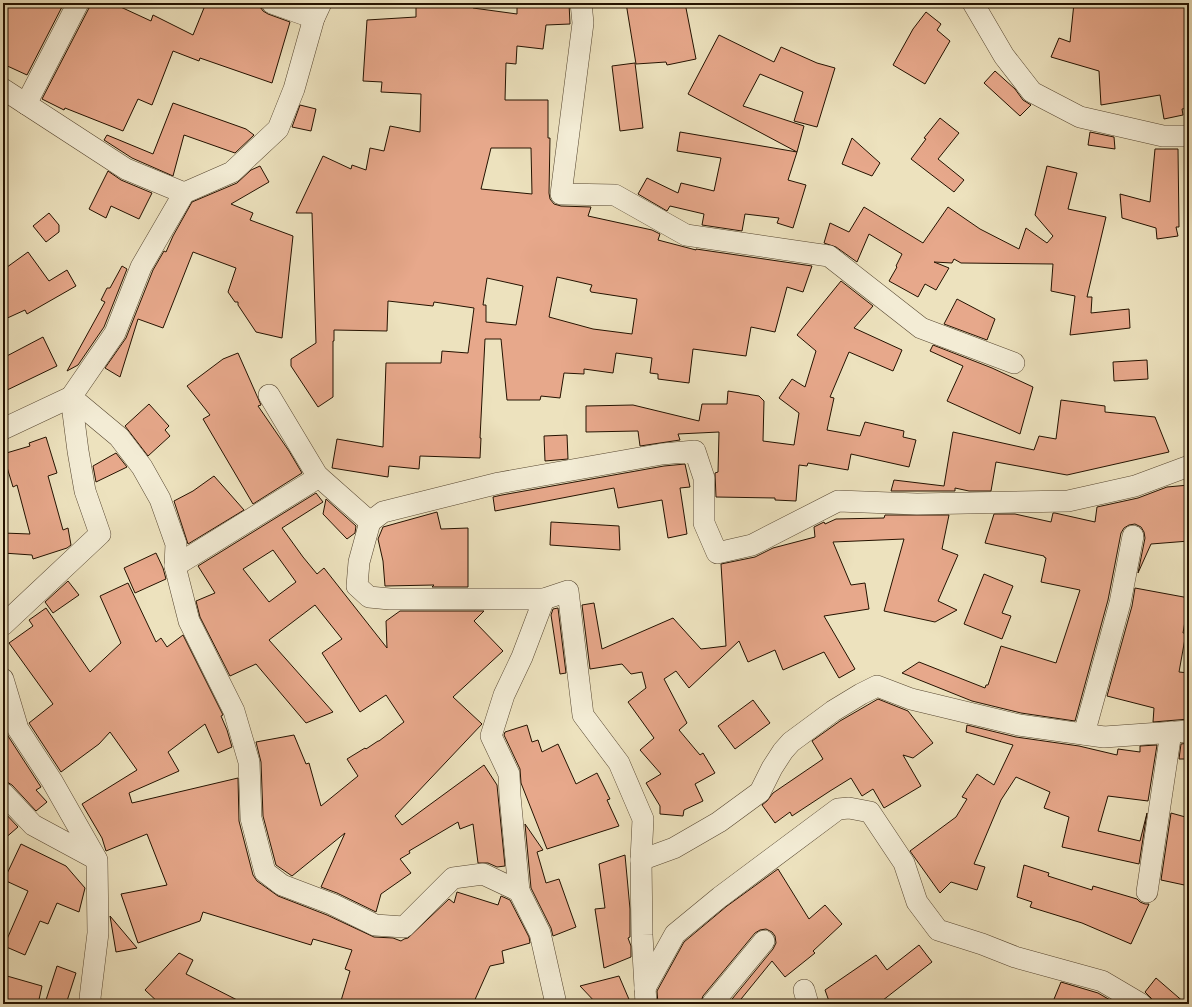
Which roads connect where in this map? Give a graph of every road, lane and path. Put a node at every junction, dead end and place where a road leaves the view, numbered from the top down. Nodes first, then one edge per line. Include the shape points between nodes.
1 (78, 3) edge
2 (272, 3) edge
3 (581, 3) edge
4 (973, 3) edge
5 (318, 10) edge
6 (3, 88) edge
7 (26, 104) junction
8 (1189, 136) edge
9 (184, 193) junction
10 (1014, 362) dead end
11 (269, 395) dead end
12 (71, 397) junction
13 (3, 429) edge
14 (1189, 466) edge
15 (319, 477) junction
16 (370, 522) junction
17 (1133, 536) dead end
18 (175, 566) junction
19 (544, 599) junction
20 (3, 625) edge
21 (3, 679) edge
22 (1180, 732) edge
23 (1084, 734) junction
24 (3, 793) edge
25 (97, 860) junction
26 (641, 860) junction
27 (519, 891) junction
28 (1147, 892) dead end
29 (764, 941) dead end
30 (646, 996) edge
31 (91, 1004) edge
32 (556, 1004) edge
33 (712, 1004) edge
34 (1141, 1004) edge

1 - 7 street
2 - 5 street
3 - 10 street via 583,23 561,194 615,195 686,234 829,256 921,328
4 - 8 street via 1004,56 1032,92 1080,117 1163,136
5 - 9 street via 294,89 278,129 232,172
6 - 7 street
7 - 9 street via 126,169
9 - 12 street via 141,266 115,333
11 - 15 street
12 - 13 street
12 - 18 street via 119,437 142,467 160,499 176,544
12 - 20 street via 85,491 100,534
14 - 16 street via 1135,486 1068,501 917,504 838,501 752,545 717,552 704,523 704,478 695,451 662,454 499,483 383,512
15 - 16 street
15 - 18 street
16 - 19 street via 359,562 357,586 369,597
17 - 23 street via 1120,603
18 - 27 street via 189,621 234,711 249,762 251,818 265,872 282,885 332,904 375,925 404,927 453,878 483,874
19 - 26 street via 568,592 583,715 619,763 643,820
19 - 27 street via 504,695 491,736 509,774
21 - 25 street via 18,729
22 - 23 street via 1104,737
22 - 28 street
23 - 26 street via 1019,725 911,699 877,686 833,712 791,742 782,751 760,792 719,822 674,848
24 - 25 street via 33,825
25 - 31 street via 98,934
26 - 30 street
27 - 32 street via 540,933
29 - 33 street
30 - 34 street via 675,934 838,809 849,808 870,812 904,863 917,902 938,930 1015,957 1102,981

